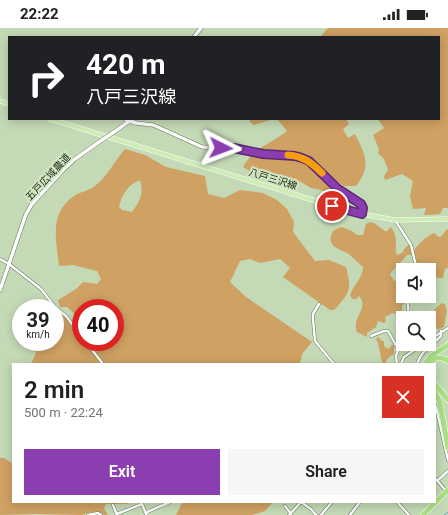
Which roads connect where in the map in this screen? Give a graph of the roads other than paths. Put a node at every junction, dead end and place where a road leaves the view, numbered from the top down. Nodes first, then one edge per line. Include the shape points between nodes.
1 (201, 28) edge
2 (195, 36) edge
3 (53, 120) edge
4 (131, 120) edge
5 (362, 214) junction
6 (448, 219) edge
7 (395, 220) junction
8 (0, 259) edge
9 (415, 263) edge
10 (9, 264) junction
11 (0, 290) edge
12 (319, 304) dead end
13 (72, 324) edge
14 (448, 328) edge
15 (441, 331) junction
16 (436, 335) edge
17 (371, 336) dead end
18 (448, 345) edge
19 (396, 346) edge
20 (93, 351) edge
21 (398, 351) edge
22 (413, 351) edge
23 (448, 361) edge
24 (102, 363) edge
25 (333, 363) edge
26 (397, 363) edge
27 (401, 363) edge
28 (417, 363) edge
29 (426, 363) edge
30 (430, 363) edge
31 (436, 385) edge
32 (436, 394) edge
33 (448, 400) edge
34 (436, 407) edge
35 (448, 448) edge
36 (448, 460) edge
37 (448, 471) edge
38 (437, 481) joint
39 (447, 490) edge
40 (436, 501) edge
41 (168, 503) edge
42 (300, 503) edge
43 (302, 503) edge
44 (331, 503) edge
45 (359, 503) edge
46 (398, 503) edge
47 (435, 503) edge
48 (113, 505) dead end
49 (285, 506) dead end
50 (117, 514) edge
51 (290, 514) edge
52 (88, 515) edge
53 (101, 515) edge
54 (146, 515) edge
55 (316, 515) edge
56 (321, 515) edge
57 (350, 515) edge
58 (409, 515) edge
59 (423, 515) edge

1 - 2 street
3 - 5 main road, 八戸三沢線
4 - 5 street via 160,128 202,147 234,148 302,158 338,189 361,204
4 - 10 street, 五戸広域農道, bridge via 69,163 32,204 26,214
5 - 7 main road, 八戸三沢線
6 - 7 main road, 八戸三沢線
7 - 9 street via 411,245
8 - 10 street
10 - 11 street, 五戸広域農道
10 - 13 street via 41,289
12 - 25 street via 313,319 315,341
14 - 15 street
15 - 16 street
15 - 28 street via 441,336 426,349
17 - 19 street via 388,331
18 - 29 highway via 431,356
20 - 24 street
21 - 26 street
22 - 27 street via 404,357
23 - 30 highway via 437,358
31 - 33 highway
32 - 35 highway via 441,406
34 - 36 street
37 - 38 street
38 - 39 street
39 - 40 highway
41 - 54 street via 147,512
42 - 51 street
43 - 55 street
44 - 56 street
45 - 57 street
46 - 58 street
47 - 59 highway
48 - 50 street
49 - 51 street
50 - 54 street via 142,504
52 - 53 street

